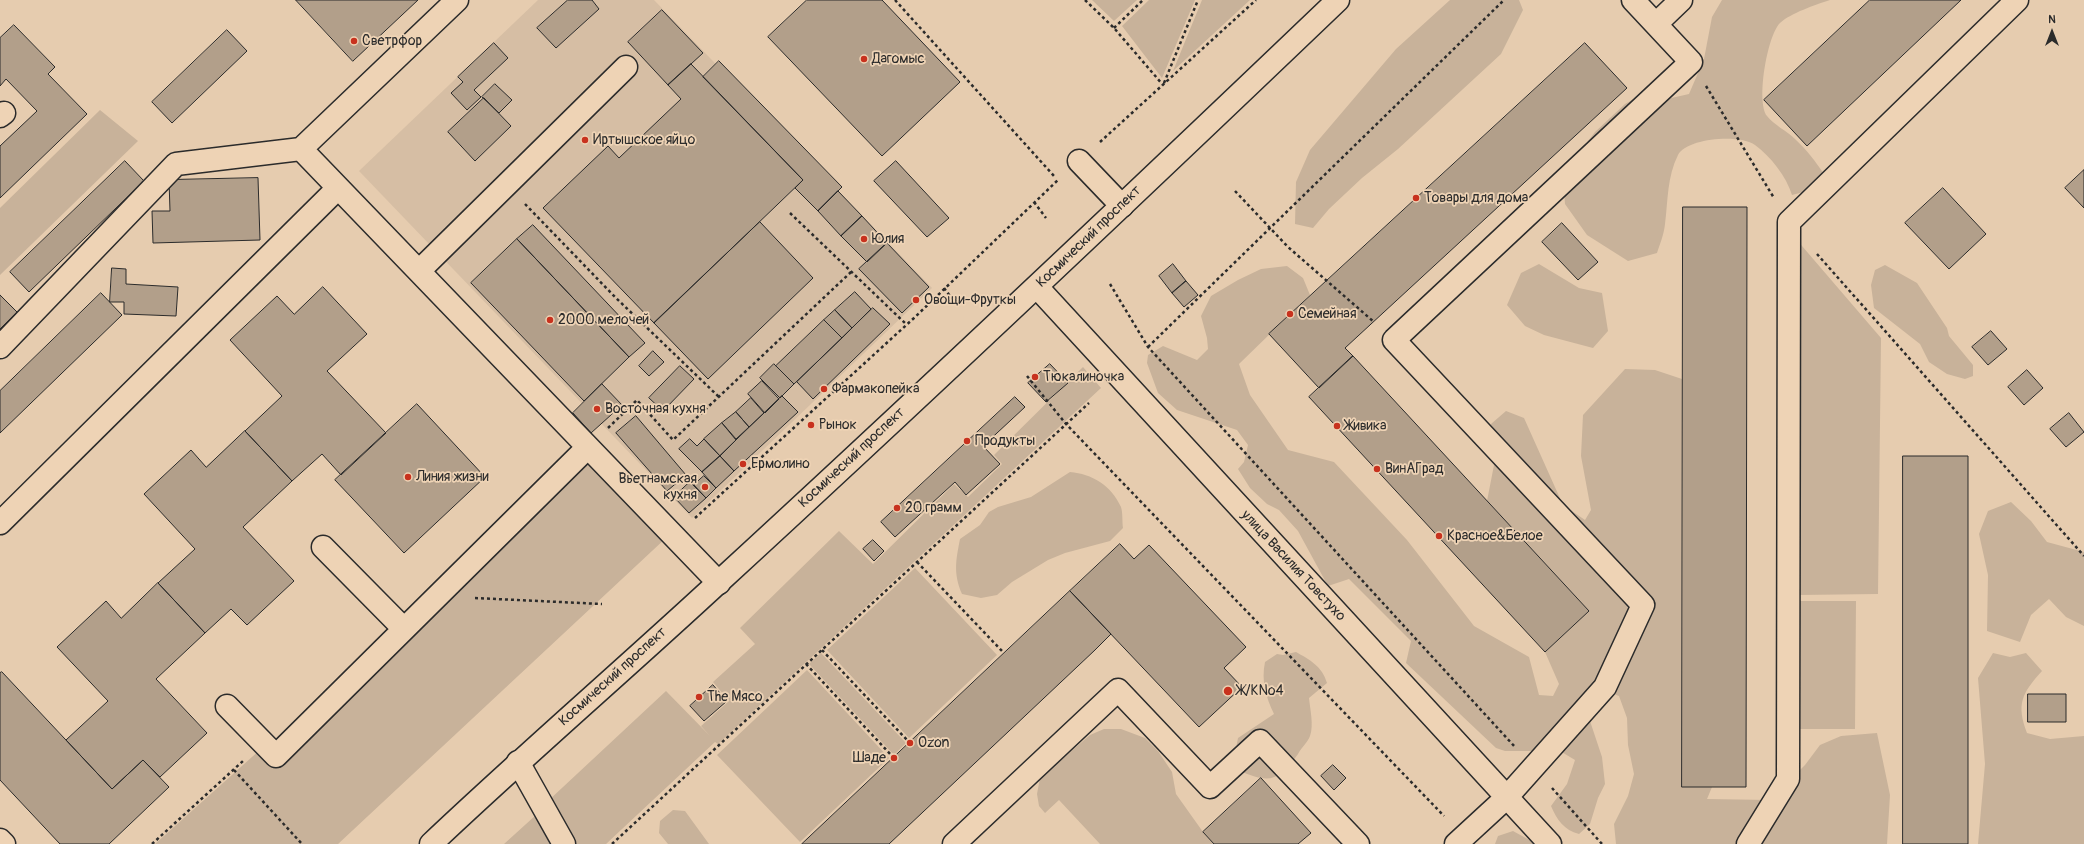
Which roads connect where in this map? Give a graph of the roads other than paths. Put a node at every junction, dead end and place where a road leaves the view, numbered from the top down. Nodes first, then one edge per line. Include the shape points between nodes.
1 (457, 0) edge
2 (1338, 0) edge
3 (1633, 0) edge
4 (1681, 0) edge
5 (2017, 0) edge
6 (1656, 24) junction
7 (626, 67) dead end
8 (301, 149) junction
9 (1079, 161) road end
10 (338, 188) junction
11 (1122, 206) junction
12 (419, 271) junction
13 (1037, 287) junction
14 (0, 347) edge
15 (588, 447) junction
16 (0, 523) edge
17 (323, 547) dead end
18 (719, 583) junction
19 (404, 629) junction
20 (226, 706) dead end
21 (518, 762) junction
22 (1506, 798) junction
23 (0, 840) edge
24 (1460, 840) edge
25 (4, 844) edge
26 (431, 844) edge
27 (564, 844) edge
28 (954, 844) edge
29 (1358, 844) edge
30 (1550, 844) edge
31 (1748, 844) edge

1 - 8 main road
2 - 11 main road, Космический проспект
3 - 6 main road
4 - 6 main road
5 - 31 main road via 1789,222 1788,780
6 - 22 main road via 1691,62 1394,340 1643,605 1605,687
7 - 12 main road
8 - 10 main road
8 - 14 main road via 176,164
9 - 11 main road
10 - 12 main road
10 - 16 main road
11 - 13 main road, Космический проспект
12 - 15 main road
13 - 18 main road, Космический проспект
13 - 22 main road, улица Василия Товстухо
15 - 18 main road
15 - 19 main road
17 - 19 main road
18 - 21 main road, Космический проспект
19 - 20 main road via 276,756
21 - 26 main road, Космический проспект
21 - 27 main road
22 - 24 main road
22 - 30 main road, улица Василия Товстухо
23 - 25 main road
28 - 29 main road via 1118,690 1210,788 1260,741

